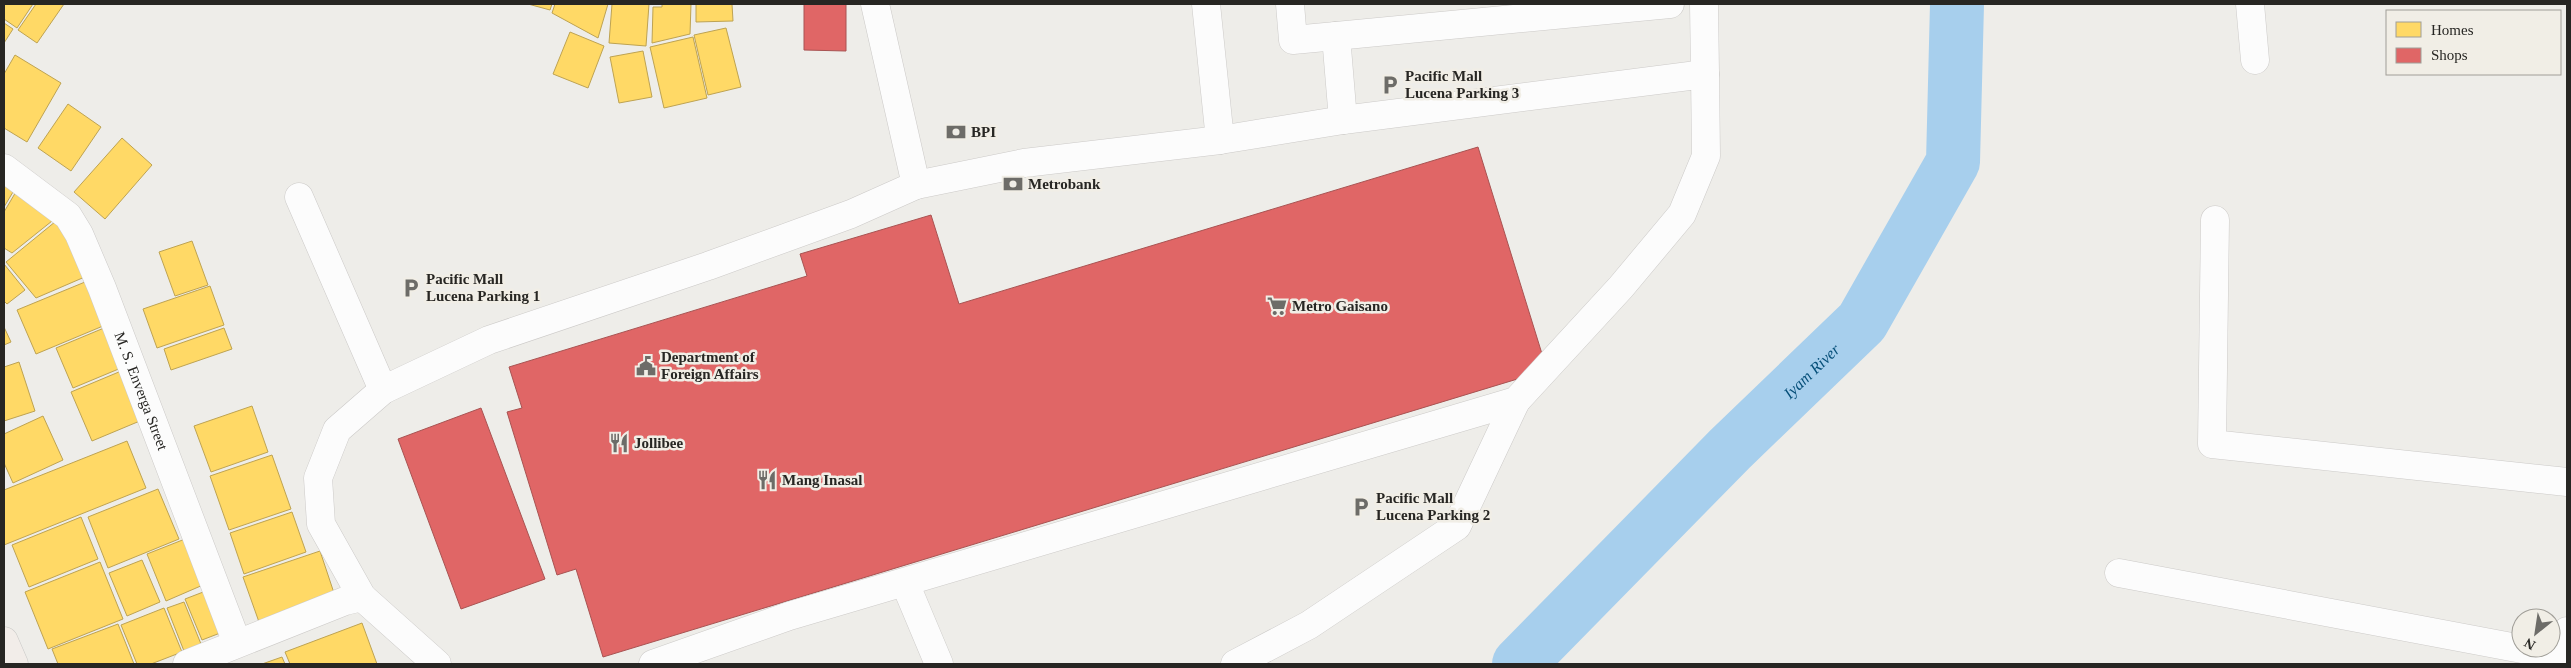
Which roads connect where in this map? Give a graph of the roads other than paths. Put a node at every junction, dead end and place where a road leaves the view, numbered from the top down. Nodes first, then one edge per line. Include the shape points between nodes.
1 (875, 4) edge
2 (1206, 4) edge
3 (1290, 4) edge
4 (1670, 4) edge
5 (1704, 4) edge
6 (2250, 4) edge
7 (1454, 14) edge
8 (1336, 36) junction
9 (2255, 60) dead end
10 (1706, 74) junction
11 (1343, 120) junction
12 (1220, 140) junction
13 (4, 168) edge
14 (916, 184) junction
15 (299, 197) dead end
16 (2215, 220) dead end
17 (383, 390) junction
18 (1516, 401) junction
19 (2567, 482) edge
20 (2119, 573) dead end
21 (906, 583) junction
22 (362, 597) junction
23 (2567, 630) edge
24 (4, 641) edge
25 (237, 643) junction
26 (2551, 660) edge
27 (14, 664) edge
28 (187, 664) edge
29 (437, 664) edge
30 (653, 664) edge
31 (939, 664) edge
32 (1235, 664) edge

1 - 14 street
2 - 12 street
3 - 8 street via 1293,40
4 - 7 street
5 - 10 street
6 - 9 street
7 - 8 street
8 - 11 street
10 - 11 street
10 - 18 street via 1706,156 1682,214 1622,287
11 - 12 street
12 - 14 street via 1024,163
13 - 25 street, M. S. Enverga Street via 68,216 79,234
14 - 17 street via 842,218 489,340
15 - 17 street
16 - 19 street via 2212,444
17 - 22 street via 336,430 318,478 321,524
18 - 21 street
18 - 32 street via 1457,526 1309,625
20 - 26 street
21 - 30 street via 789,616
21 - 31 street
22 - 25 street
22 - 29 street
23 - 26 street
24 - 27 main road
25 - 28 street

